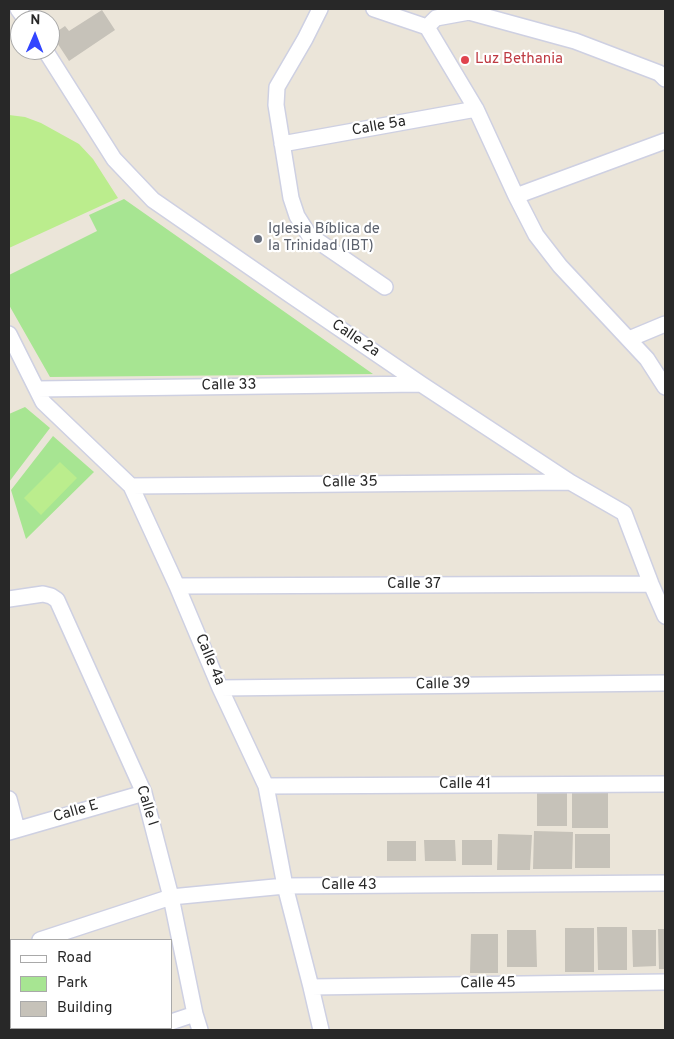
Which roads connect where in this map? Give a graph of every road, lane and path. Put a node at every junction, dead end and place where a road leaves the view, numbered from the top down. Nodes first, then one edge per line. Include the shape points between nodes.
1 (320, 9) edge
2 (374, 9) edge
3 (469, 10) edge
4 (427, 27) junction
5 (51, 60) edge
6 (665, 79) edge
7 (476, 109) junction
8 (665, 142) edge
9 (282, 144) junction
10 (516, 196) junction
11 (385, 287) dead end
12 (665, 324) edge
13 (9, 334) edge
14 (630, 338) junction
15 (422, 384) junction
16 (665, 387) edge
17 (37, 388) junction
18 (570, 482) junction
19 (131, 486) junction
20 (651, 584) junction
21 (177, 586) junction
22 (9, 599) edge
23 (665, 616) edge
24 (665, 683) edge
25 (220, 688) junction
26 (665, 784) edge
27 (266, 786) junction
28 (144, 792) junction
29 (9, 799) edge
30 (13, 830) edge
31 (665, 883) edge
32 (285, 886) junction
33 (171, 897) junction
34 (43, 939) edge
35 (665, 982) edge
36 (311, 987) junction
37 (195, 1014) junction
38 (172, 1022) edge
39 (200, 1030) edge
40 (321, 1030) edge

1 - 9 street via 278,87 276,105
2 - 4 street
3 - 4 street via 436,18
3 - 6 street via 575,41 659,73
4 - 7 street
5 - 15 street, Calle 2a via 114,159 153,200
7 - 9 street, Calle 5a
7 - 10 street
8 - 10 street
9 - 11 street via 290,198 309,235
10 - 14 street via 536,235 560,266
12 - 14 street
13 - 17 street, Calle 4a
14 - 16 street
15 - 17 street, Calle 33
15 - 18 street, Calle 2a
17 - 19 street, Calle 4a via 44,402
18 - 19 street, Calle 35
18 - 20 street, Calle 2a via 624,513
19 - 21 street, Calle 4a
20 - 21 street, Calle 37
20 - 23 street, Calle 2a
21 - 25 street, Calle 4a
22 - 28 street, Calle I via 43,594 57,600
24 - 25 street, Calle 39
25 - 27 street, Calle 4a
26 - 27 street, Calle 41
27 - 32 street, Calle 4a
28 - 30 street, Calle E
28 - 33 street, Calle I
29 - 30 street
31 - 32 street, Calle 43
32 - 33 street, Calle 43
32 - 36 street, Calle 4a
33 - 34 street, Calle 43
33 - 37 street, Calle I
35 - 36 street, Calle 45
36 - 40 street, Calle 4a
37 - 38 street
37 - 39 street, Calle I

